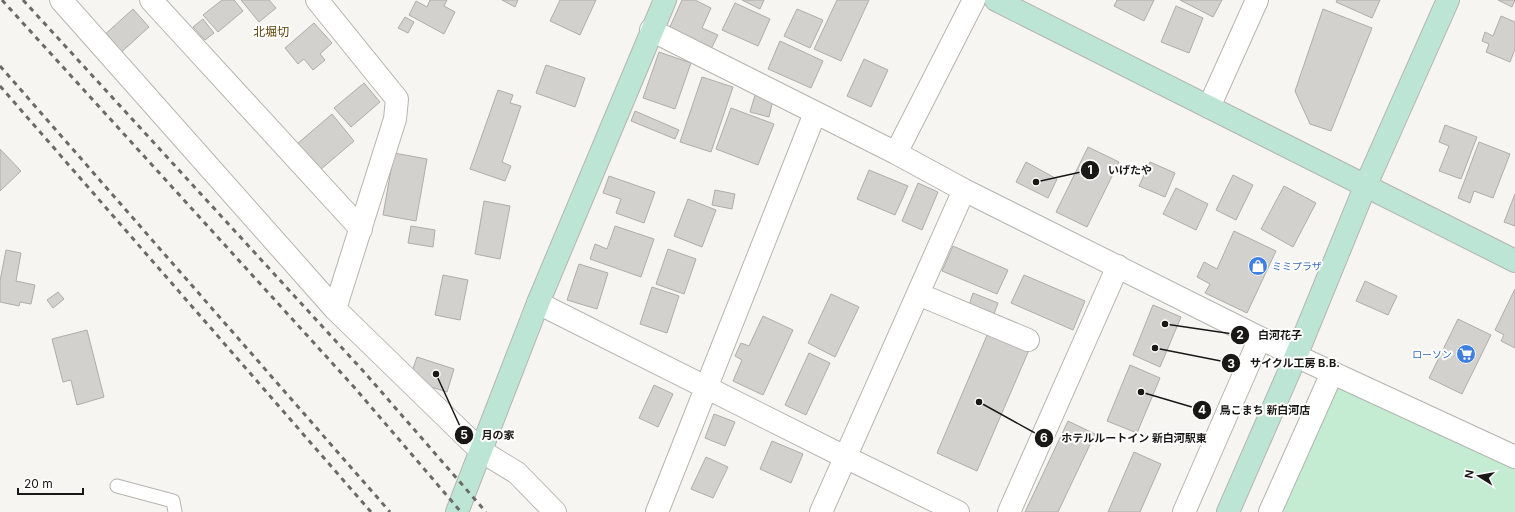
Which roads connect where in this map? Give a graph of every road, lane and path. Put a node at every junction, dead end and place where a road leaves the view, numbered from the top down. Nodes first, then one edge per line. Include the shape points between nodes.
1 (61, 0) edge
2 (150, 0) edge
3 (317, 0) edge
4 (665, 0) edge
5 (974, 0) edge
6 (996, 0) edge
7 (1257, 0) edge
8 (1448, 0) edge
9 (651, 30) junction
10 (1209, 107) junction
11 (814, 113) junction
12 (896, 152) junction
13 (1365, 187) junction
14 (964, 190) junction
15 (361, 229) junction
16 (1515, 261) edge
17 (1118, 266) junction
18 (918, 294) junction
19 (538, 303) junction
20 (335, 309) junction
21 (1260, 338) junction
22 (1028, 340) dead end
23 (1296, 356) junction
24 (1332, 373) junction
25 (706, 387) junction
26 (481, 451) junction
27 (1515, 457) edge
28 (847, 458) junction
29 (117, 486) dead end
30 (175, 512) edge
31 (457, 512) edge
32 (554, 512) edge
33 (657, 512) edge
34 (821, 512) edge
35 (958, 512) edge
36 (1009, 512) edge
37 (1184, 512) edge
38 (1228, 512) edge
39 (1270, 512) edge

1 - 20 street
2 - 15 street
3 - 15 street via 397,99 395,119
4 - 9 street
5 - 12 street
6 - 10 street
7 - 10 street
8 - 13 street
9 - 11 street
9 - 19 street
10 - 13 street
11 - 12 street
11 - 25 street
12 - 14 street
13 - 16 street
13 - 23 street
14 - 17 street
14 - 18 street
15 - 20 street
17 - 21 street
17 - 36 street
18 - 22 street
18 - 28 street
19 - 25 street
19 - 26 street
20 - 26 street
21 - 23 street
21 - 37 street
23 - 24 street
23 - 38 street
24 - 27 street
24 - 39 street
25 - 28 street
25 - 33 street
26 - 31 street
26 - 32 street via 517,473
28 - 34 street
28 - 35 street
29 - 30 lane via 173,501

